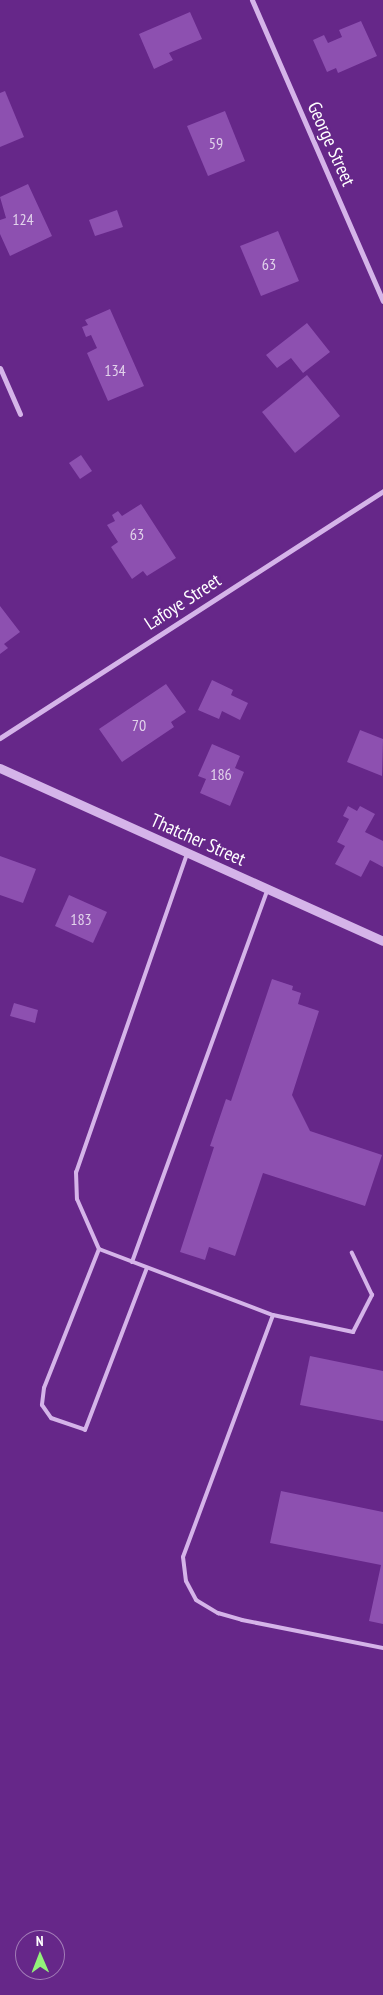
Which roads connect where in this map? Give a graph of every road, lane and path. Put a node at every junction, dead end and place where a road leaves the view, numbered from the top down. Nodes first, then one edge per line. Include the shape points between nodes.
1 (252, 0) edge
2 (383, 301) edge
3 (0, 368) edge
4 (20, 414) dead end
5 (383, 491) edge
6 (0, 738) edge
7 (0, 768) edge
8 (187, 854) junction
9 (268, 889) junction
10 (383, 941) edge
11 (98, 1249) junction
12 (352, 1253) dead end
13 (132, 1262) junction
14 (147, 1268) junction
15 (273, 1315) junction
16 (383, 1648) edge

1 - 2 street, George Street
3 - 4 street
5 - 6 street, Lafoye Street
7 - 8 street, Thatcher Street
8 - 9 street, Thatcher Street
8 - 11 lane via 76,1172 77,1199
9 - 10 street, Thatcher Street
9 - 13 lane
11 - 13 lane
11 - 14 lane via 44,1388 42,1405 51,1418 85,1430
12 - 15 lane via 372,1295 353,1332
13 - 14 lane
14 - 15 lane
15 - 16 lane via 191,1528 183,1557 186,1581 196,1600 218,1613

